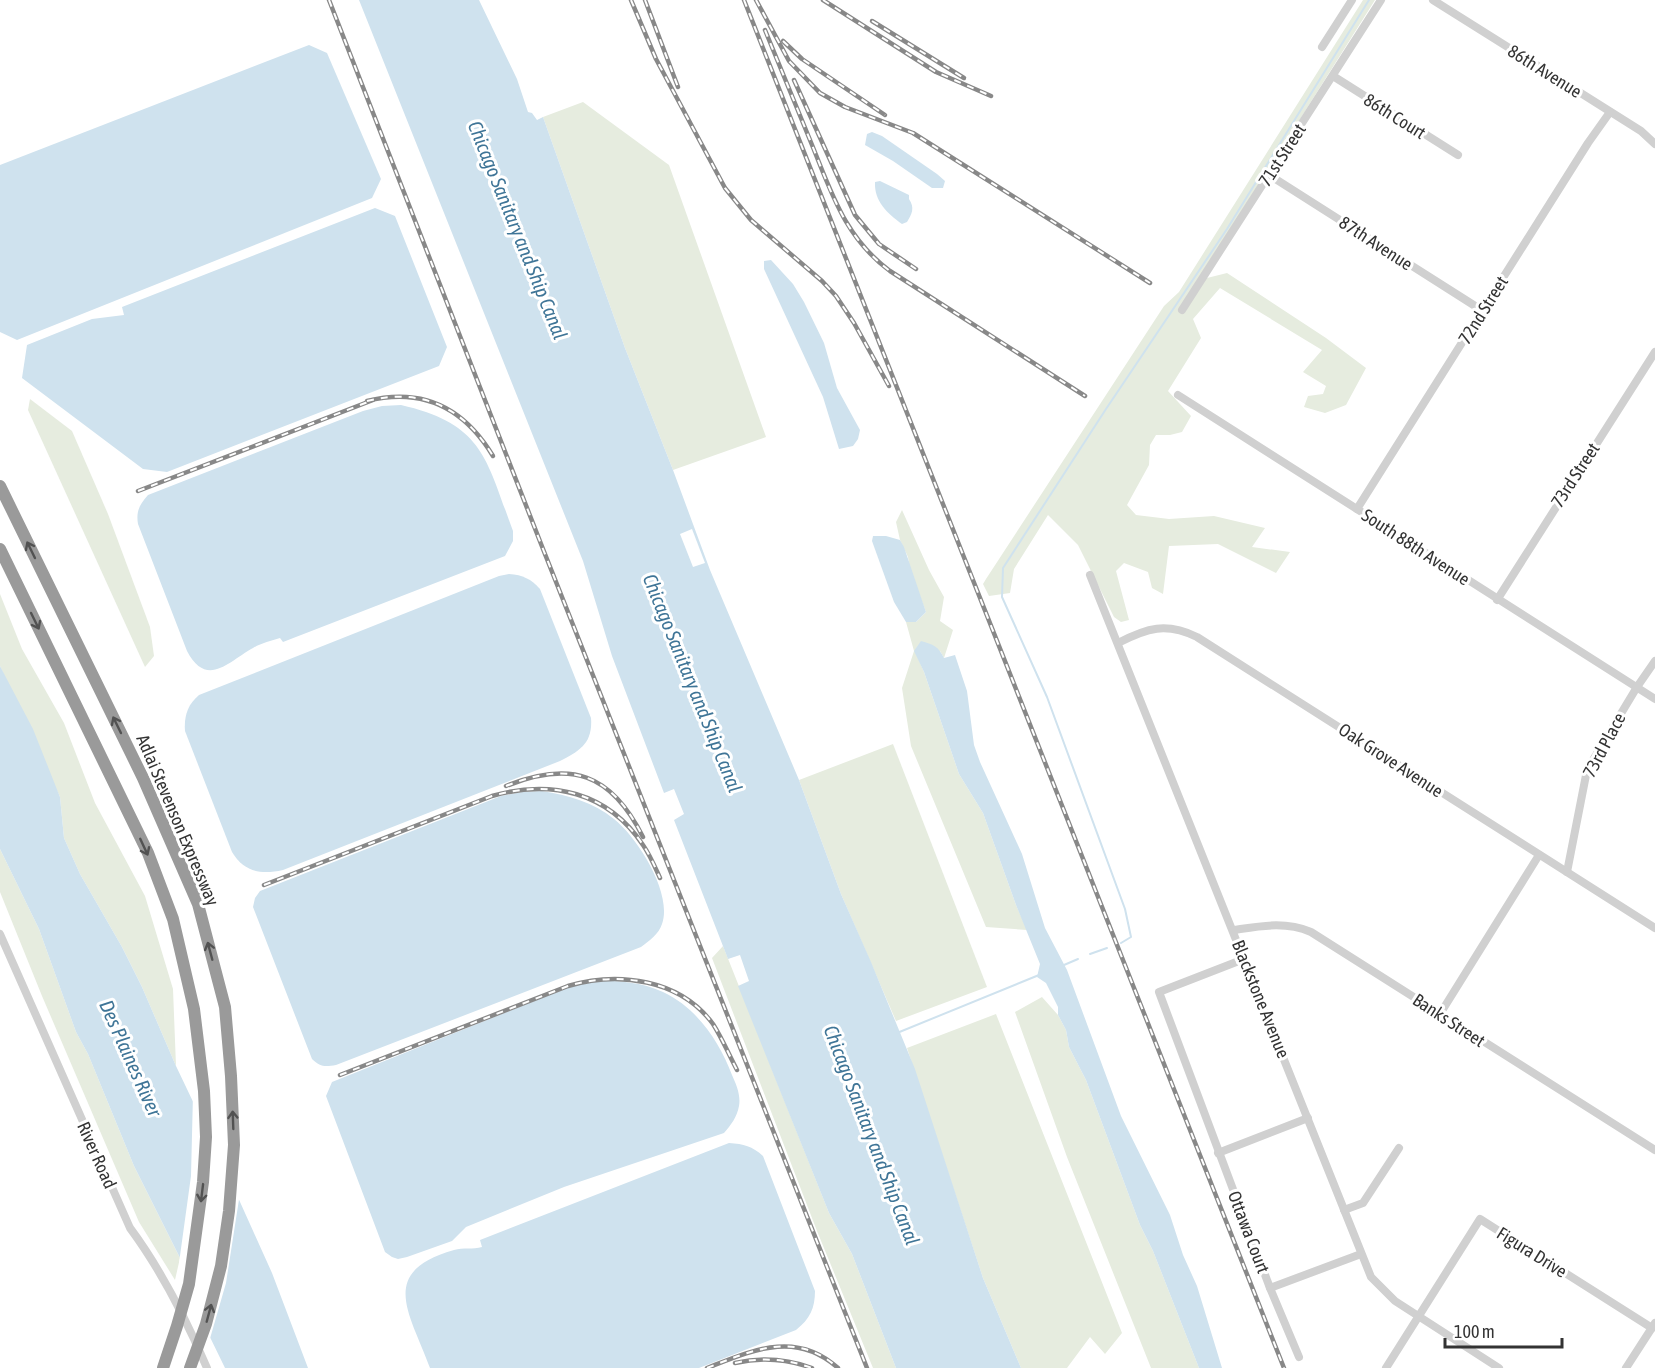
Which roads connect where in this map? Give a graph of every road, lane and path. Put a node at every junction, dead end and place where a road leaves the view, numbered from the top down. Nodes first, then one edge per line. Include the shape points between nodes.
1 (1352, 0) edge
2 (1381, 0) edge
3 (1433, 0) edge
4 (1322, 47) dead end
5 (1333, 76) junction
6 (1610, 112) junction
7 (1655, 144) edge
8 (1458, 155) dead end
9 (1269, 175) junction
10 (1182, 310) dead end
11 (1482, 311) junction
12 (1655, 352) edge
13 (1178, 395) dead end
14 (0, 486) edge
15 (1358, 509) junction
16 (0, 549) edge
17 (1090, 575) dead end
18 (1497, 600) junction
19 (1118, 643) junction
20 (1655, 661) edge
21 (1636, 687) junction
22 (1655, 699) edge
23 (1539, 855) junction
24 (1567, 872) junction
25 (1655, 928) edge
26 (1233, 930) junction
27 (0, 934) edge
28 (1244, 959) junction
29 (1440, 1014) junction
30 (1308, 1118) junction
31 (1399, 1148) dead end
32 (1655, 1150) edge
33 (1218, 1153) junction
34 (1344, 1210) junction
35 (1361, 1254) junction
36 (1270, 1288) junction
37 (1418, 1317) junction
38 (1653, 1325) edge
39 (1299, 1357) dead end
40 (163, 1368) edge
41 (190, 1368) edge
42 (207, 1368) edge
43 (1386, 1368) edge
44 (1499, 1368) edge
45 (1626, 1368) edge

1 - 4 street
2 - 5 street, 71st Street
3 - 6 street, 86th Avenue
5 - 8 street, 86th Court
5 - 9 street, 71st Street
6 - 7 street, 86th Avenue
6 - 11 street, 72nd Street
9 - 10 street, 71st Street
9 - 11 street, 87th Avenue
11 - 15 street, 72nd Street
12 - 18 street, 73rd Street
13 - 15 street, South 88th Avenue
41 -> 14 highway, Adlai Stevenson Expressway via 221,1266 229,1211 234,1145 225,1007 198,904 143,778
15 - 18 street, South 88th Avenue
16 -> 40 highway via 148,854 173,919 194,1009 204,1091 203,1182 189,1284
17 - 19 street, Blackstone Avenue
18 - 21 street, South 88th Avenue
19 - 23 street, Oak Grove Avenue via 1154,628 1174,629 1197,637
19 - 26 street, Blackstone Avenue
20 - 21 street, 73rd Place
21 - 22 street, South 88th Avenue
21 - 24 street, 73rd Place via 1587,770
23 - 24 street, Oak Grove Avenue
23 - 29 street
24 - 25 street, Oak Grove Avenue
26 - 28 street, Blackstone Avenue
26 - 29 street, Banks Street via 1282,924 1300,927
27 - 42 street, River Road via 130,1228 186,1320
28 - 30 street, Blackstone Avenue
28 - 33 street, Ottawa Court via 1159,993
29 - 32 street, Banks Street
30 - 33 street
30 - 34 street, Blackstone Avenue
31 - 34 street via 1363,1203
33 - 36 street, Ottawa Court
34 - 35 street, Blackstone Avenue
35 - 36 street, Ottawa Court
35 - 37 street, Blackstone Avenue via 1378,1286
36 - 39 street
37 - 38 street, Figura Drive via 1480,1219
37 - 43 street
37 - 44 street, Blackstone Avenue
38 - 45 street

